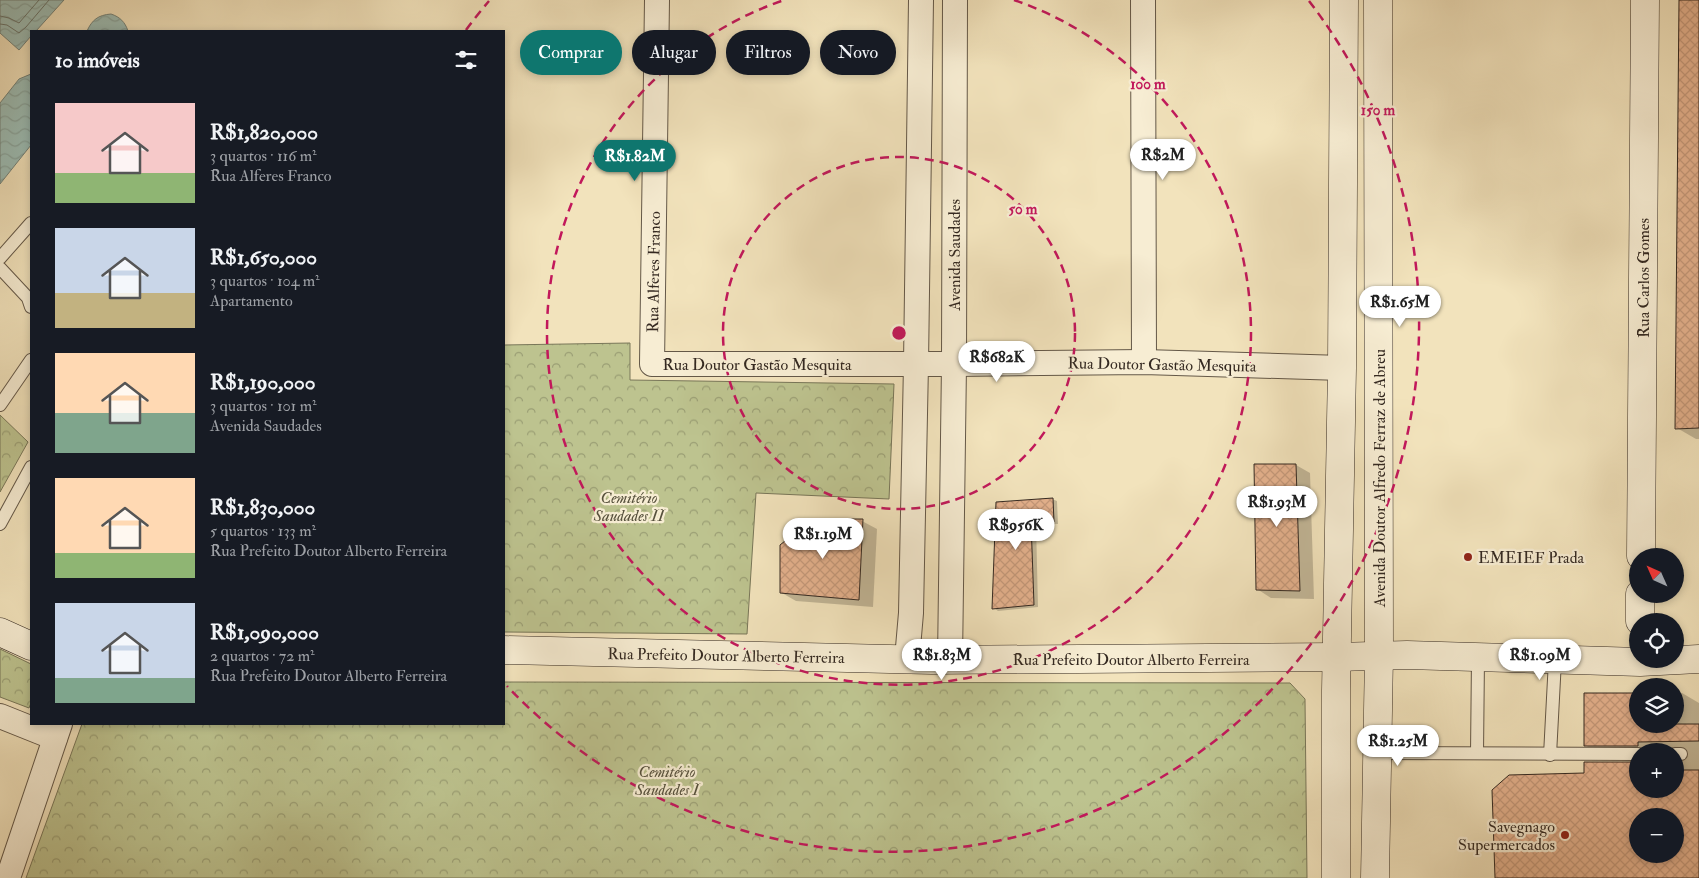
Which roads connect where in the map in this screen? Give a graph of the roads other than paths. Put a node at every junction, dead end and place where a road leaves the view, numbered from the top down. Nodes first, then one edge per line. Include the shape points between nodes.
1 (657, 0) edge
2 (921, 0) edge
3 (955, 0) edge
4 (1142, 0) edge
5 (1344, 0) edge
6 (1378, 0) edge
7 (1645, 0) edge
8 (30, 223) edge
9 (0, 258) edge
10 (0, 268) edge
11 (30, 300) edge
12 (30, 361) edge
13 (1144, 362) junction
14 (652, 364) joint
15 (916, 364) junction
16 (954, 364) junction
17 (1342, 368) junction
18 (0, 404) edge
19 (30, 469) edge
20 (0, 524) edge
21 (1641, 548) edge
22 (0, 632) edge
23 (30, 646) edge
24 (505, 650) edge
25 (1379, 655) junction
26 (1337, 657) junction
27 (1478, 658) junction
28 (907, 660) junction
29 (950, 660) junction
30 (1556, 660) junction
31 (1629, 660) edge
32 (1684, 660) edge
33 (1699, 660) edge
34 (0, 716) edge
35 (30, 724) edge
36 (35, 725) edge
37 (58, 731) edge
38 (1377, 753) junction
39 (1477, 754) junction
40 (1629, 754) edge
41 (1550, 755) junction
42 (8, 878) edge
43 (1336, 878) edge
44 (1375, 878) edge

1 - 14 street, Rua Alferes Franco
2 - 15 street
3 - 16 street, Avenida Saudades
4 - 13 street
5 - 17 main road
6 - 25 main road, Avenida Doutor Alfredo Ferraz de Abreu
7 - 21 main road, Rua Carlos Gomes
8 - 9 lane
10 - 11 lane
12 - 18 lane
13 - 16 street, Rua Doutor Gastão Mesquita
13 - 17 street, Rua Doutor Gastão Mesquita
14 - 15 street, Rua Doutor Gastão Mesquita
15 - 16 street, Rua Doutor Gastão Mesquita
15 - 28 street via 911,613
16 - 29 street, Avenida Saudades
17 - 26 main road
19 - 20 lane
22 - 23 main road
24 - 28 main road, Rua Prefeito Doutor Alberto Ferreira
25 - 26 main road, Rua Prefeito Doutor Alberto Ferreira
25 - 27 main road, Rua Prefeito Doutor Alberto Ferreira
25 - 38 main road, Avenida Doutor Alfredo Ferraz de Abreu
26 - 29 main road, Rua Prefeito Doutor Alberto Ferreira
26 - 43 main road
27 - 30 main road, Rua Prefeito Doutor Alberto Ferreira
27 - 39 lane
28 - 29 main road, Rua Prefeito Doutor Alberto Ferreira
30 - 31 main road, Rua Prefeito Doutor Alberto Ferreira
30 - 41 lane
32 - 33 main road, Rua Prefeito Doutor Alberto Ferreira
34 - 35 street
36 - 37 street
37 - 42 street
38 - 39 lane
38 - 44 main road, Avenida Doutor Alfredo Ferraz de Abreu
39 - 41 lane
40 - 41 lane

